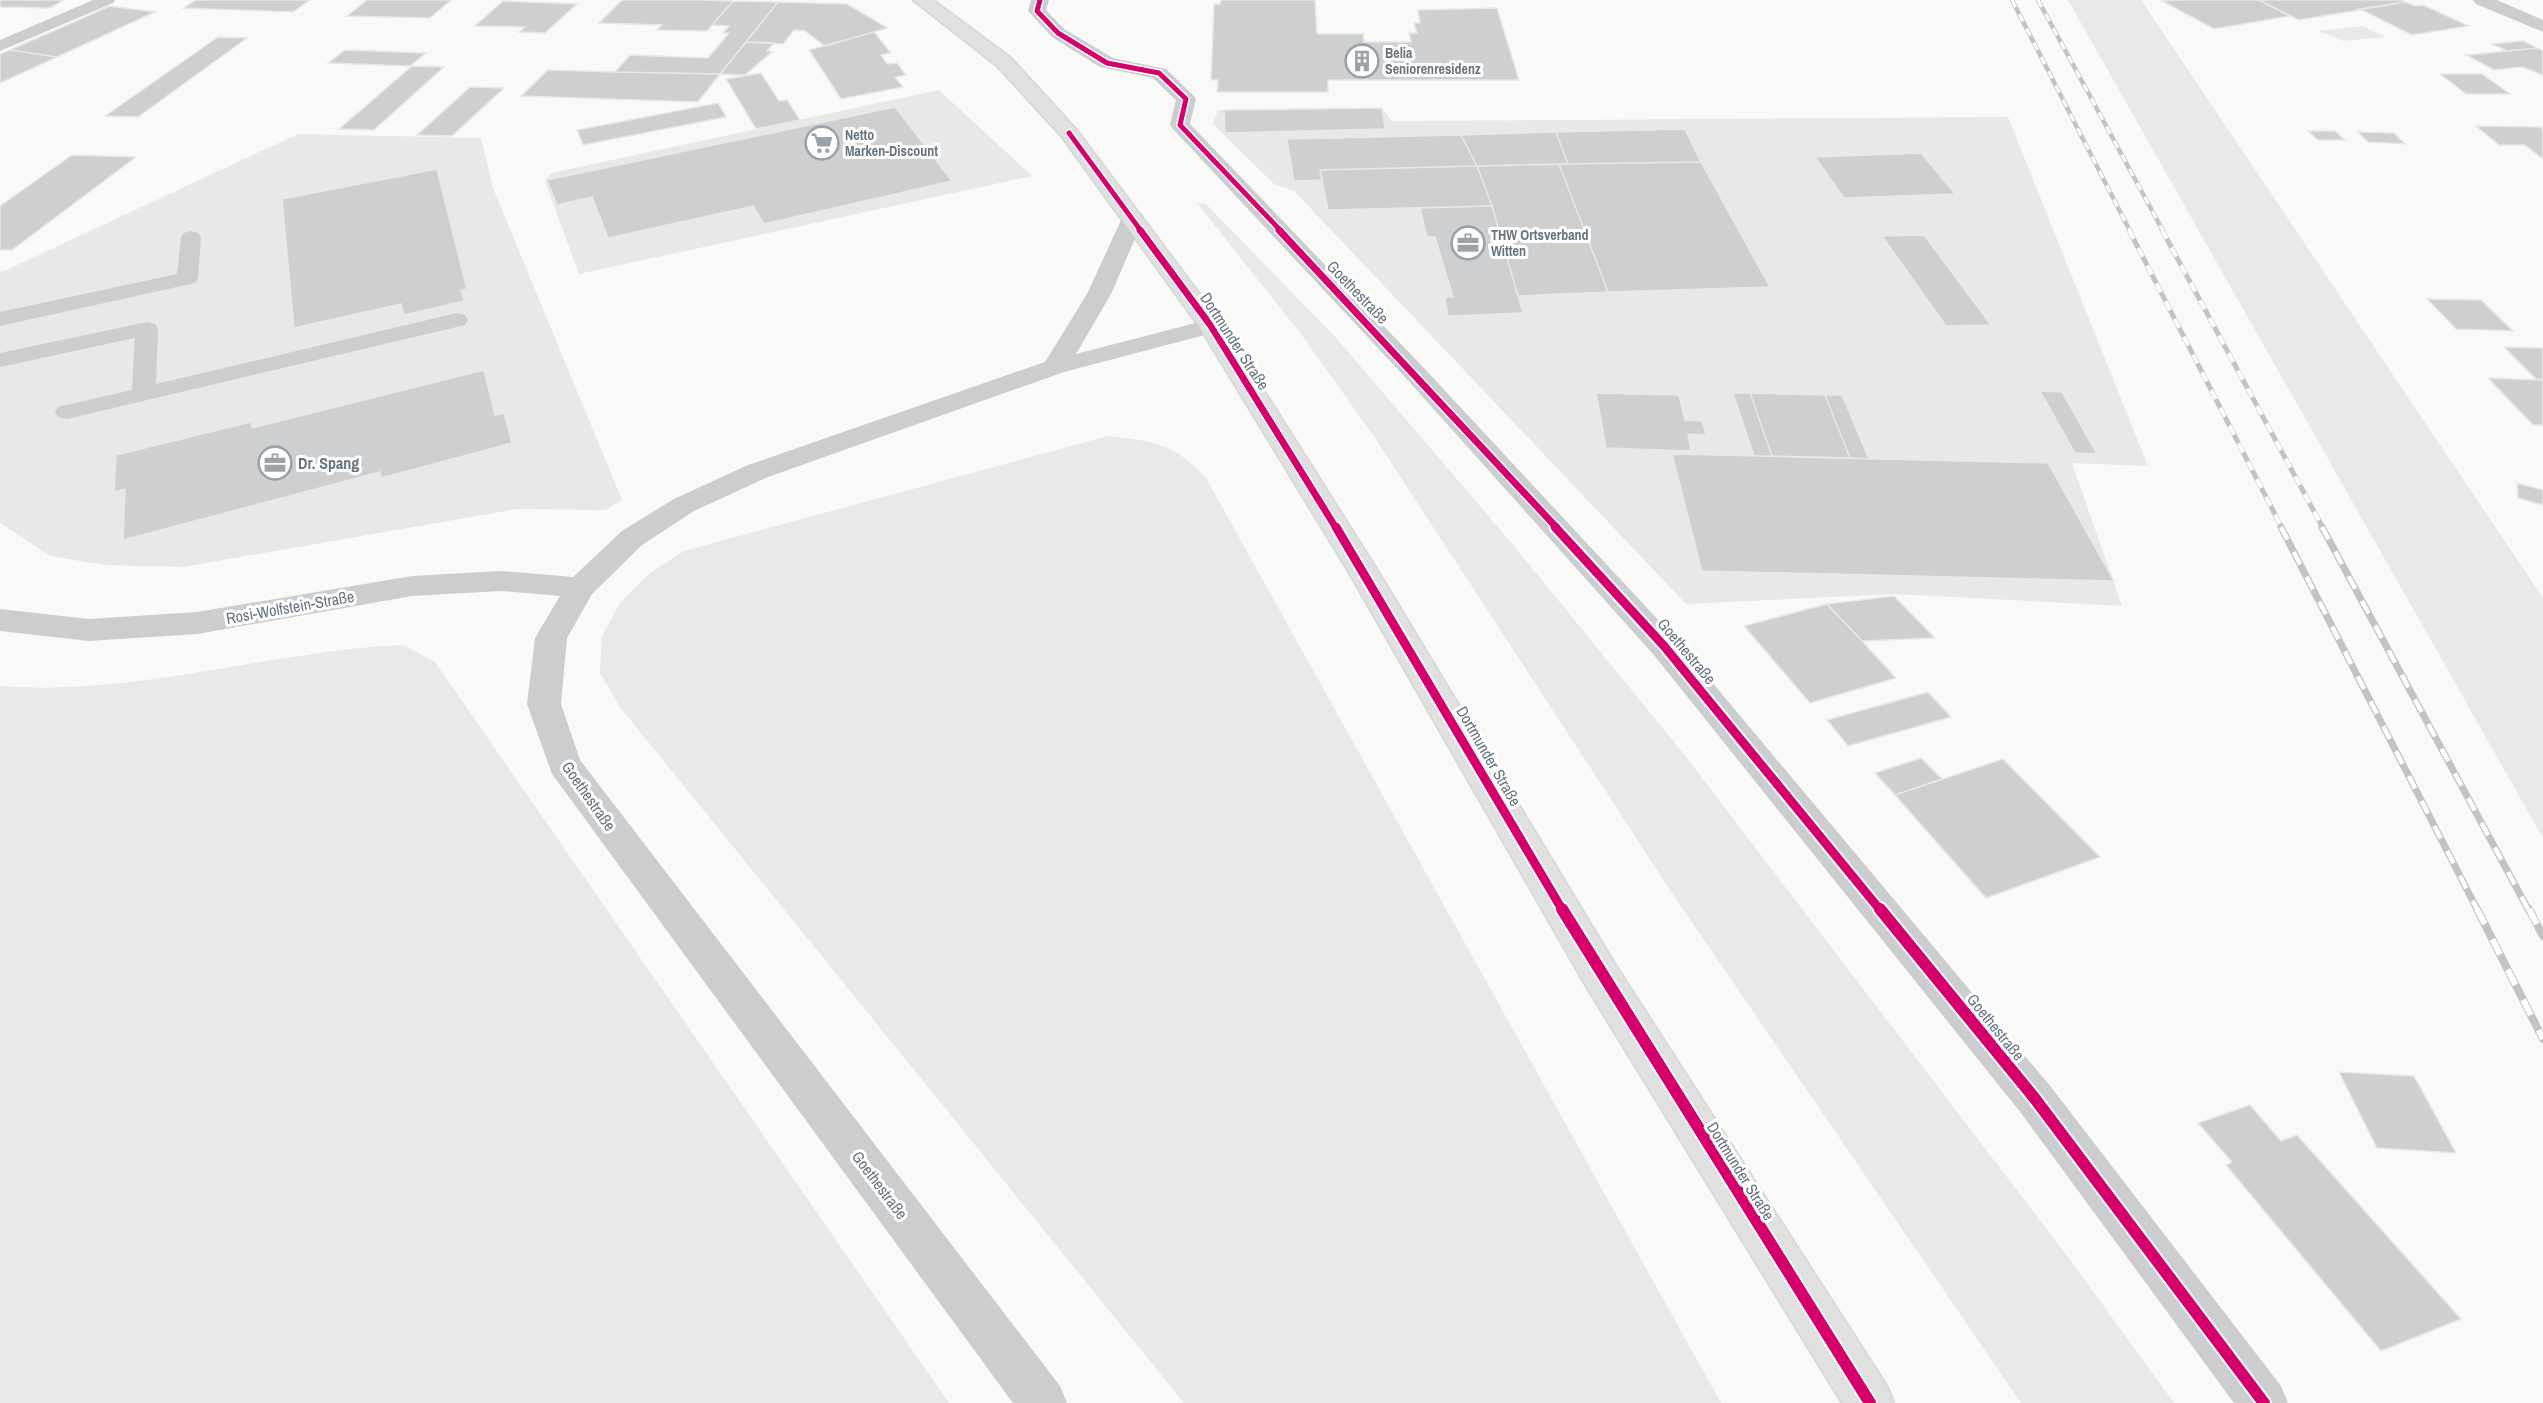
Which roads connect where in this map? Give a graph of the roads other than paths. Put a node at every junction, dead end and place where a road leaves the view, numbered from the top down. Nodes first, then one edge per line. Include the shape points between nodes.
1 (107, 0) edge
2 (922, 0) edge
3 (1040, 0) edge
4 (2482, 0) edge
5 (2543, 27) edge
6 (0, 46) edge
7 (1133, 218) junction
8 (191, 237) dead end
9 (0, 319) edge
10 (457, 320) dead end
11 (1211, 326) junction
12 (0, 360) edge
13 (1055, 367) junction
14 (144, 394) junction
15 (67, 412) dead end
16 (580, 588) junction
17 (0, 620) edge
18 (1043, 1403) edge
19 (1870, 1403) edge
20 (2264, 1403) edge

1 - 6 lane
2 - 7 main road, Dortmunder Straße via 1004,62 1069,133
3 - 20 street, Goethestraße via 1037,11 1058,33 1107,63 1159,73 1186,99 1180,125 1413,371 1664,646 2036,1100
4 - 5 street
7 - 11 main road, Dortmunder Straße
7 - 13 street via 1095,301
8 - 9 lane via 187,278
10 - 14 lane
11 - 13 street, Goethestraße
11 - 19 main road, Dortmunder Straße via 1363,571 1601,976
12 - 14 lane via 147,329
13 - 16 street, Goethestraße via 758,471 684,505 632,537
14 - 15 lane
16 - 17 street, Rosi-Wolfstein-Straße via 501,581 412,586 197,623 89,630
16 - 18 street, Goethestraße via 551,638 543,704 564,765

